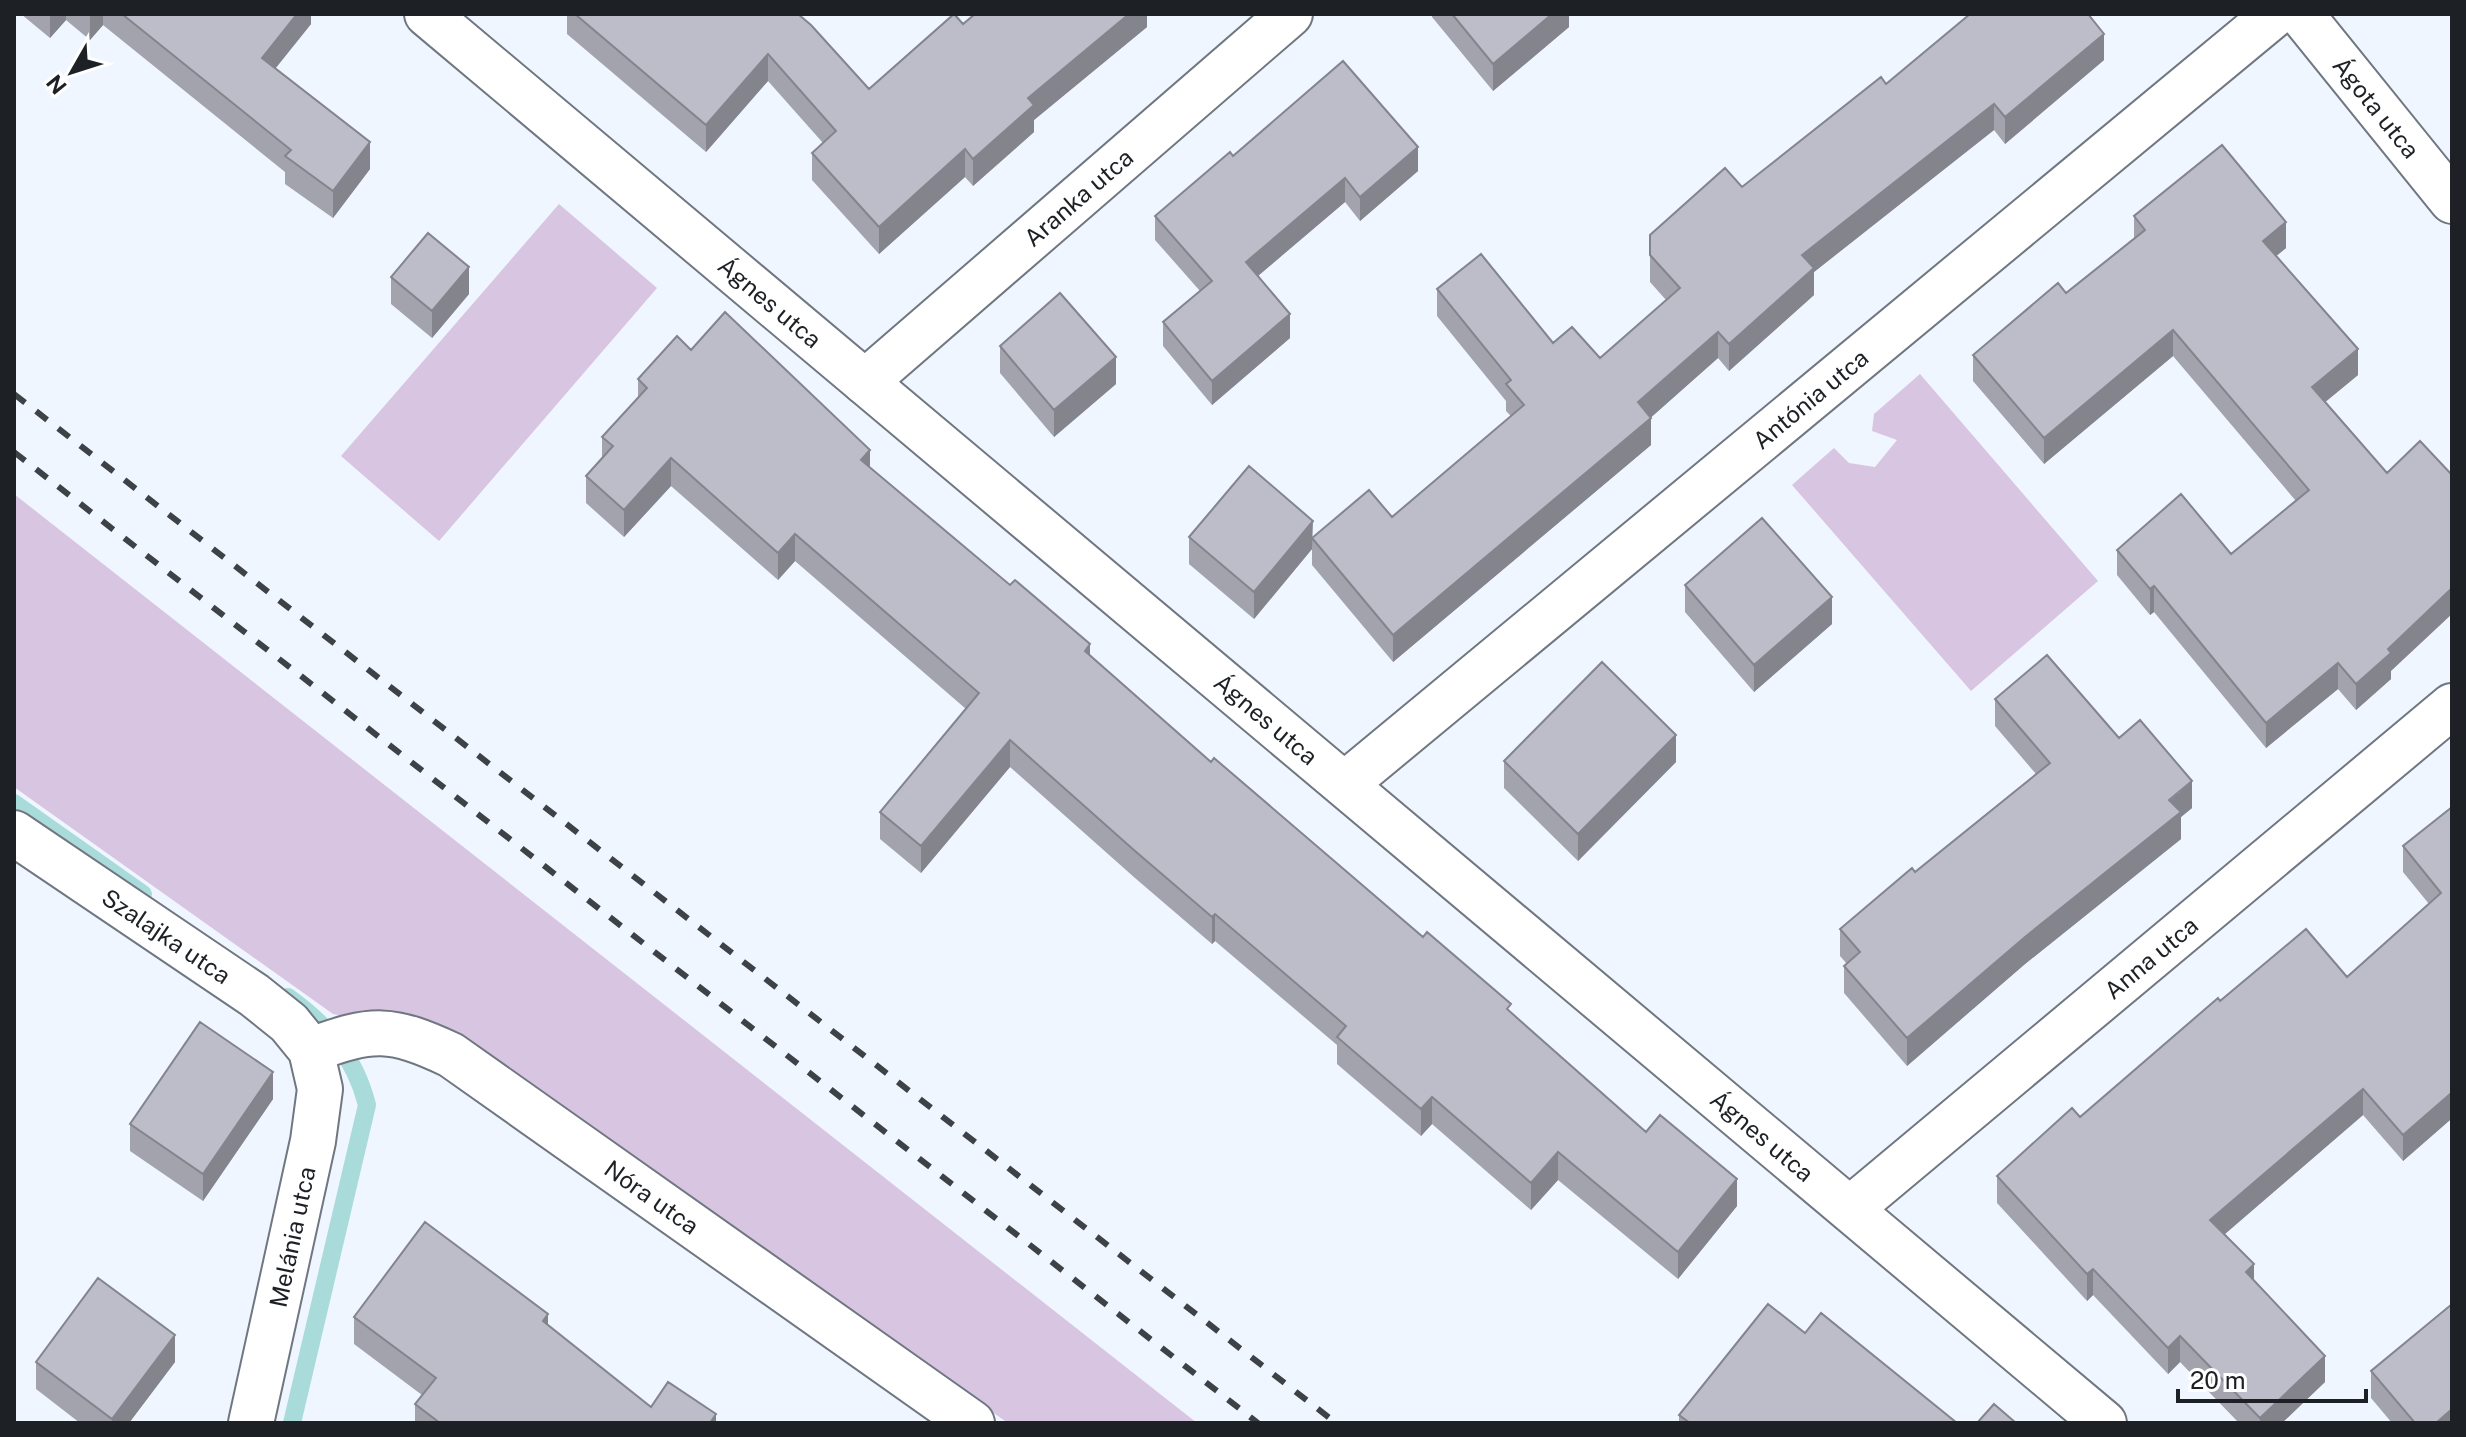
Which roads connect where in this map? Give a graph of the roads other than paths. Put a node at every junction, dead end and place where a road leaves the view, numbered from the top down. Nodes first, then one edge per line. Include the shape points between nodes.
1 (427, 14) edge
2 (1290, 14) edge
3 (2275, 14) edge
4 (2301, 14) edge
5 (2452, 201) edge
6 (865, 382) junction
7 (2452, 706) edge
8 (1345, 784) junction
9 (14, 833) edge
10 (311, 1050) junction
11 (1850, 1209) junction
12 (251, 1423) edge
13 (972, 1423) edge
14 (2104, 1423) edge

1 - 6 street, Ágnes utca
2 - 6 street, Aranka utca
3 - 8 street, Antónia utca
4 - 5 street, Ágota utca
6 - 8 street, Ágnes utca
7 - 11 street, Anna utca
8 - 11 street, Ágnes utca
9 - 10 street, Szalajka utca via 254,995 289,1023
10 - 12 street, Melánia utca via 320,1089 313,1141
10 - 13 street, Nóra utca via 354,1034 409,1036 451,1055
11 - 14 street, Ágnes utca

